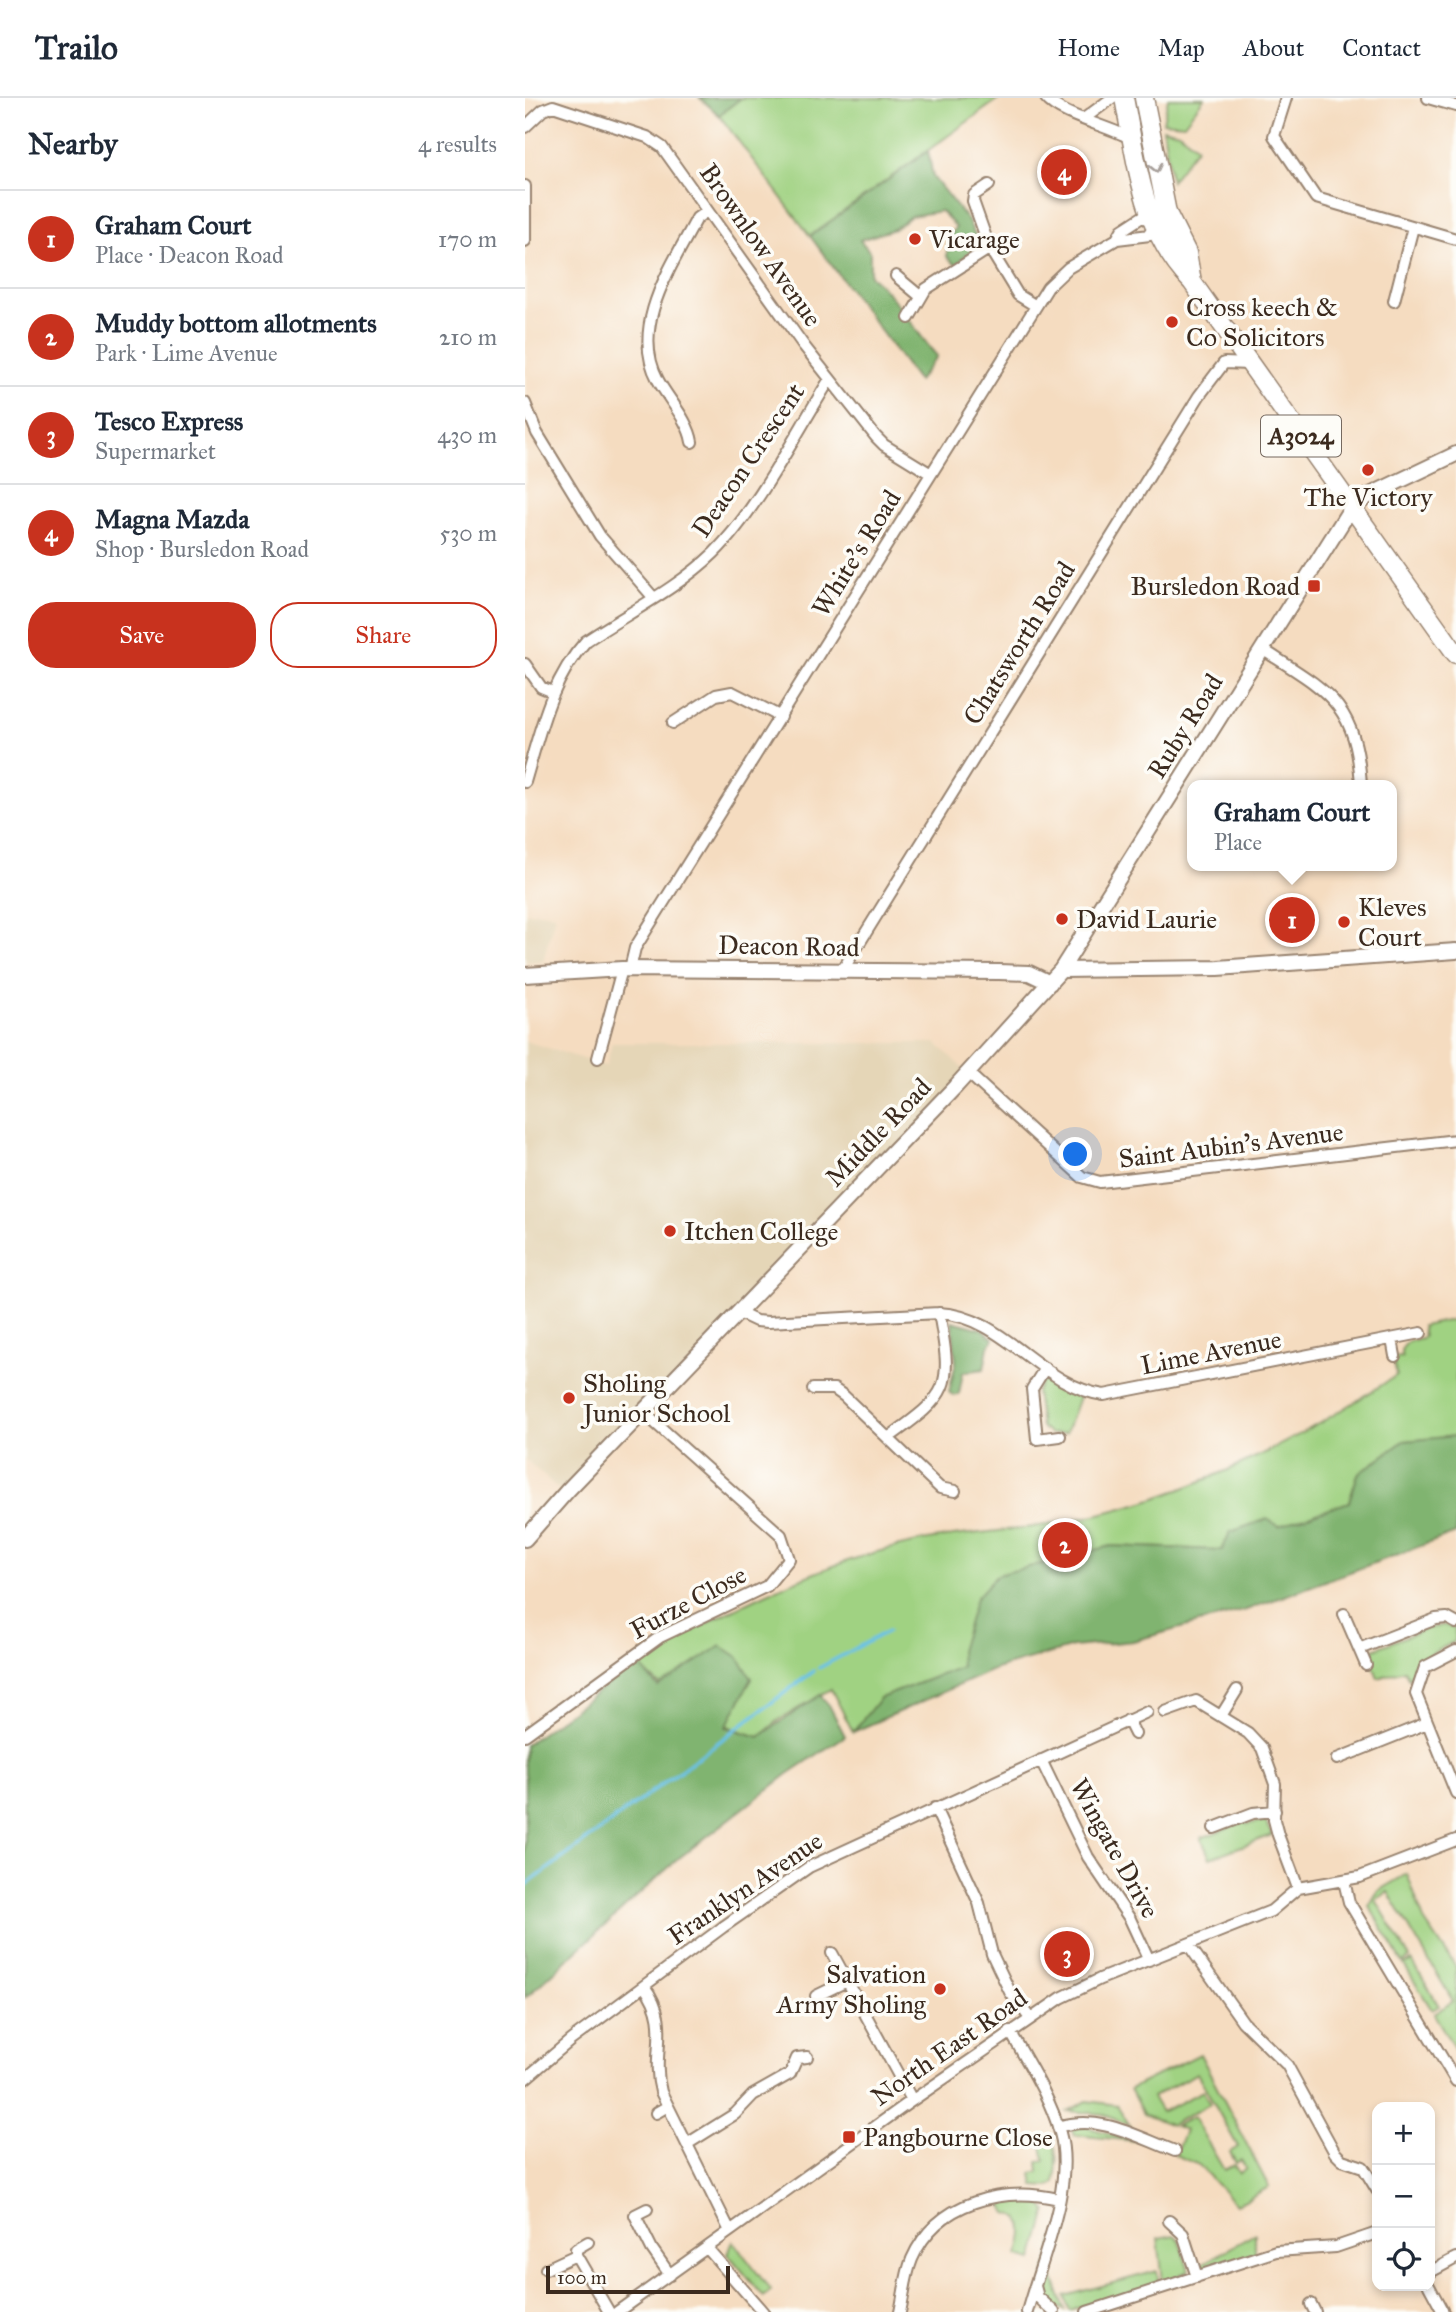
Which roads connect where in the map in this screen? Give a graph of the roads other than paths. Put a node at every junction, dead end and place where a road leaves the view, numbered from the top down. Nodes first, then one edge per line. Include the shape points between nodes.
1 (1046, 98) edge
2 (1112, 98) edge
3 (1124, 98) edge
4 (1144, 98) edge
5 (1286, 98) edge
6 (1428, 98) edge
7 (1454, 103) edge
8 (1085, 118) junction
9 (525, 127) edge
10 (1132, 139) junction
11 (989, 185) dead end
12 (525, 186) edge
13 (707, 211) junction
14 (1160, 217) junction
15 (1413, 227) junction
16 (1117, 239) junction
17 (1456, 239) edge
18 (525, 241) edge
19 (990, 248) junction
20 (896, 276) dead end
21 (920, 296) junction
22 (1395, 301) dead end
23 (1036, 306) junction
24 (909, 318) dead end
25 (1249, 364) junction
26 (830, 379) junction
27 (525, 403) edge
28 (692, 442) dead end
29 (1456, 454) edge
30 (931, 474) junction
31 (1352, 508) junction
32 (653, 597) junction
33 (1262, 649) junction
34 (1456, 654) edge
35 (525, 664) edge
36 (553, 692) junction
37 (781, 717) junction
38 (674, 723) dead end
39 (525, 741) edge
40 (537, 743) junction
41 (1360, 780) edge
42 (525, 782) edge
43 (1456, 951) edge
44 (626, 969) junction
45 (1061, 970) junction
46 (842, 971) junction
47 (525, 975) edge
48 (1050, 984) junction
49 (598, 1058) dead end
50 (968, 1073) junction
51 (1456, 1140) edge
52 (737, 1312) junction
53 (939, 1313) junction
54 (1421, 1333) dead end
55 (1392, 1339) junction
56 (1395, 1356) dead end
57 (1045, 1368) junction
58 (813, 1389) dead end
59 (643, 1412) junction
60 (1060, 1436) dead end
61 (888, 1438) junction
62 (955, 1491) dead end
63 (525, 1539) edge
64 (1344, 1614) dead end
65 (1456, 1623) edge
66 (1359, 1649) junction
67 (1456, 1651) edge
68 (1366, 1665) dead end
69 (1237, 1690) dead end
70 (1147, 1712) dead end
71 (1165, 1712) dead end
72 (1221, 1716) junction
73 (1128, 1720) junction
74 (1427, 1723) junction
75 (1135, 1734) dead end
76 (525, 1735) edge
77 (1336, 1759) dead end
78 (1041, 1760) junction
79 (1456, 1793) edge
80 (935, 1808) junction
81 (1275, 1811) junction
82 (1214, 1828) dead end
83 (1456, 1840) edge
84 (1344, 1881) junction
85 (1298, 1888) junction
86 (1188, 1944) junction
87 (832, 1953) dead end
88 (1149, 1960) junction
89 (847, 1981) junction
90 (644, 1986) junction
91 (816, 1996) dead end
92 (1029, 2017) junction
93 (1010, 2031) junction
94 (797, 2056) dead end
95 (1455, 2078) edge
96 (525, 2079) edge
97 (912, 2100) junction
98 (668, 2106) junction
99 (656, 2113) dead end
100 (1058, 2127) junction
101 (687, 2144) junction
102 (1175, 2151) dead end
103 (1372, 2182) edge
104 (1059, 2199) junction
105 (647, 2209) dead end
106 (1169, 2221) dead end
107 (730, 2231) junction
108 (1372, 2235) edge
109 (588, 2242) dead end
110 (707, 2248) junction
111 (576, 2255) junction
112 (1456, 2258) edge
113 (546, 2269) dead end
114 (1435, 2269) edge
115 (670, 2275) junction
116 (1197, 2277) junction
117 (1035, 2283) junction
118 (1432, 2291) edge
119 (609, 2312) edge
120 (617, 2312) edge
121 (763, 2312) edge
122 (900, 2312) edge
123 (1027, 2312) edge
124 (1054, 2312) edge
125 (1087, 2312) edge
126 (1443, 2312) edge

1 - 8 street via 1063,111
2 - 8 street
3 - 10 main road, A3024
4 -> 14 main road, A3024
5 - 15 street via 1274,136 1313,195
6 - 7 street
8 - 10 street
9 - 13 street, Brownlow Avenue via 553,106 647,138 662,147
10 - 14 main road, A3024 via 1142,189
11 - 19 street via 974,195 973,201
12 - 18 street
13 - 26 street, Brownlow Avenue
13 - 28 street via 697,218 663,285 647,338 651,366
14 - 16 street, White's Road via 1137,219
14 - 16 street via 1150,235
14 - 25 main road, A3024 via 1167,253
15 - 17 street
15 - 22 street
16 - 23 street, White's Road via 1056,277
19 - 21 street
19 - 23 street via 1018,295
20 - 21 street
21 - 24 street
23 - 30 street, White's Road
25 - 31 main road, A3024
25 - 46 street, Chatsworth Road via 1224,363 1199,396
26 - 30 street, Brownlow Avenue via 884,445
26 - 32 street, Deacon Crescent via 729,536 700,565
27 - 32 street via 537,433 600,536
29 - 31 street
30 - 37 street, White's Road
31 - 33 street, Ruby Road
31 - 34 main road, A3024
32 - 36 street, Deacon Crescent via 586,641 562,671
33 - 41 street via 1315,683 1339,706 1355,737
33 - 45 street, Ruby Road
35 - 36 street via 541,687
36 - 40 street, Deacon Crescent
37 - 38 street via 741,694 725,692
37 - 44 street, White's Road
39 - 40 street
40 - 42 street, Deacon Crescent
43 - 45 street via 1218,968
44 - 46 street, Deacon Road
44 - 47 street, Deacon Road
44 - 49 street, White's Road
45 - 48 street, Middle Road
46 - 48 street, Deacon Road via 1029,973
48 - 50 street, Middle Road
50 - 51 street, Saint Aubin's Avenue via 1082,1177 1093,1181 1180,1175
50 - 52 street, Middle Road
52 - 53 street, Lime Avenue via 768,1322
52 - 59 street, Middle Road
53 - 57 street, Lime Avenue via 986,1325
53 - 61 street via 948,1362 941,1395
54 - 55 street, Lime Avenue
55 - 56 street
55 - 57 street, Lime Avenue via 1117,1394 1078,1388
57 - 60 street via 1032,1389 1037,1439
58 - 61 street via 834,1389
59 - 63 street, Middle Road
59 - 76 street, Furze Close via 782,1535 789,1559 767,1586 660,1637
61 - 62 street via 940,1488
64 - 66 street
65 - 66 street via 1436,1619
66 - 68 street
67 - 74 street via 1422,1671 1416,1694
69 - 72 street
70 - 73 street, Franklyn Avenue
71 - 72 street via 1196,1701
72 - 81 street via 1262,1748 1275,1784
73 - 75 street
73 - 78 street, Franklyn Avenue
74 - 77 street
74 - 79 street
78 - 80 street, Franklyn Avenue
78 - 88 street, Wingate Drive via 1087,1855 1124,1909
80 - 90 street, Franklyn Avenue via 793,1877
80 - 92 street via 979,1903 996,1965
81 - 82 street via 1253,1813
81 - 85 street via 1278,1835
83 - 84 street
84 - 85 street
84 - 95 street via 1349,1902
85 - 86 street, North East Road via 1272,1911
86 - 88 street, North East Road
86 - 103 street via 1247,2028 1287,2065 1335,2153 1363,2167
87 - 89 street
88 - 92 street, North East Road via 1080,1988
89 - 91 street
89 - 97 street
90 - 96 street, Franklyn Avenue
90 - 98 street via 661,2021 658,2078
92 - 93 street, North East Road
93 - 97 street, North East Road
93 - 100 street
94 - 101 street via 790,2074
97 - 107 street, North East Road
98 - 99 street
98 - 101 street
100 - 102 street via 1095,2122
100 - 104 street via 1064,2161
101 - 107 street
104 - 117 street
104 - 122 street via 994,2195 953,2212 916,2250
105 - 115 street via 635,2216
106 - 116 street via 1182,2234
107 - 110 street, North East Road
108 - 116 street via 1336,2247 1276,2251
109 - 111 street via 576,2249
110 - 115 street, North East Road
110 - 121 street
111 - 113 street
111 - 119 street
112 - 114 street
115 - 120 street, North East Road
116 - 125 street
117 - 123 street
117 - 124 street via 1038,2297
118 - 126 street

